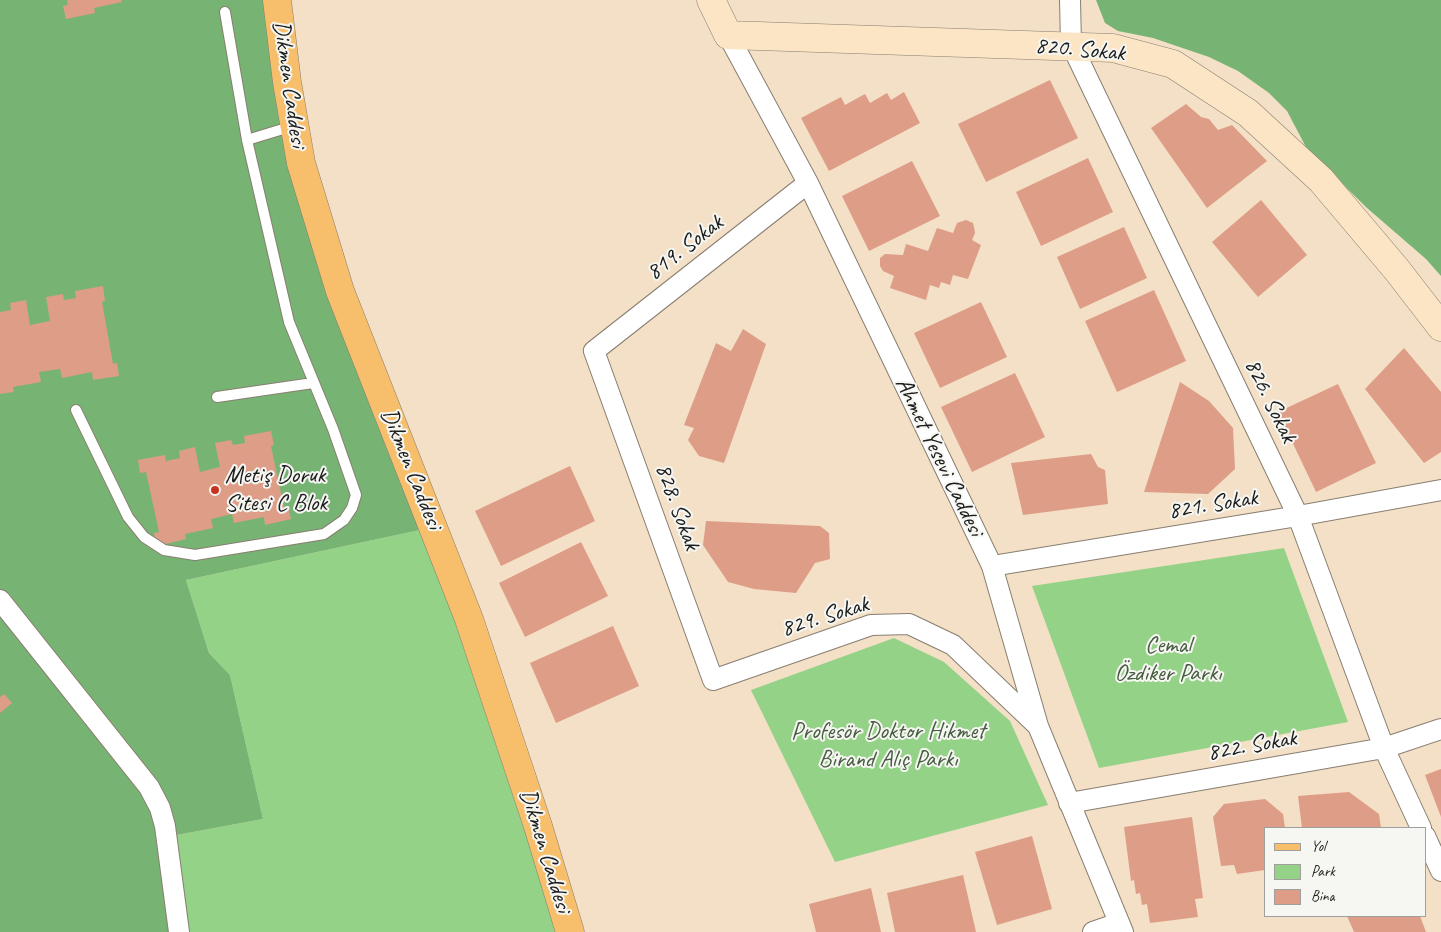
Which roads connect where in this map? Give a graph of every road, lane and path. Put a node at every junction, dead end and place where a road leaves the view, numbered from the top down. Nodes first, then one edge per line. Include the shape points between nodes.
1 (277, 0) edge
2 (710, 0) edge
3 (1070, 0) edge
4 (225, 12) dead end
5 (728, 35) junction
6 (1072, 47) junction
7 (294, 126) junction
8 (247, 140) junction
9 (808, 183) junction
10 (1441, 327) edge
11 (594, 351) joint
12 (313, 383) junction
13 (217, 397) dead end
14 (76, 410) dead end
15 (1441, 490) edge
16 (1298, 516) junction
17 (992, 566) junction
18 (0, 600) edge
19 (713, 680) joint
20 (1038, 726) junction
21 (1441, 729) edge
22 (1384, 748) junction
23 (1069, 803) junction
24 (1421, 827) edge
25 (1426, 838) edge
26 (1441, 871) edge
27 (1121, 927) edge
28 (179, 932) edge
29 (570, 932) edge
30 (1093, 932) edge

1 - 7 main road, Dikmen Caddesi
2 - 5 street, Ahmet Yesevi Caddesi
3 - 6 street, 826. Sokak
4 - 8 lane
5 - 6 street, 820. Sokak
5 - 9 street, Ahmet Yesevi Caddesi
6 - 10 street, 820. Sokak via 1113,48 1173,64 1248,113 1321,180
6 - 16 street, 826. Sokak
7 - 8 lane
7 - 29 main road, Dikmen Caddesi via 301,163 340,291 469,619
8 - 12 lane via 289,322
9 - 11 street, 819. Sokak
9 - 17 street, Ahmet Yesevi Caddesi
11 - 19 street, 828. Sokak
12 - 13 lane
12 - 14 lane via 356,495 344,520 324,534 195,555 164,550 136,528
15 - 16 street, 821. Sokak
16 - 17 street, 821. Sokak
16 - 22 street, 826. Sokak
17 - 20 street, Ahmet Yesevi Caddesi
18 - 28 street via 150,787 165,826
19 - 20 street, 829. Sokak via 871,625 909,624 953,645
20 - 23 street, Ahmet Yesevi Caddesi
21 - 22 street, 822. Sokak
22 - 23 street, 822. Sokak
22 - 24 street, 826. Sokak
23 - 27 street, Ahmet Yesevi Caddesi
25 - 26 street
27 - 30 street

